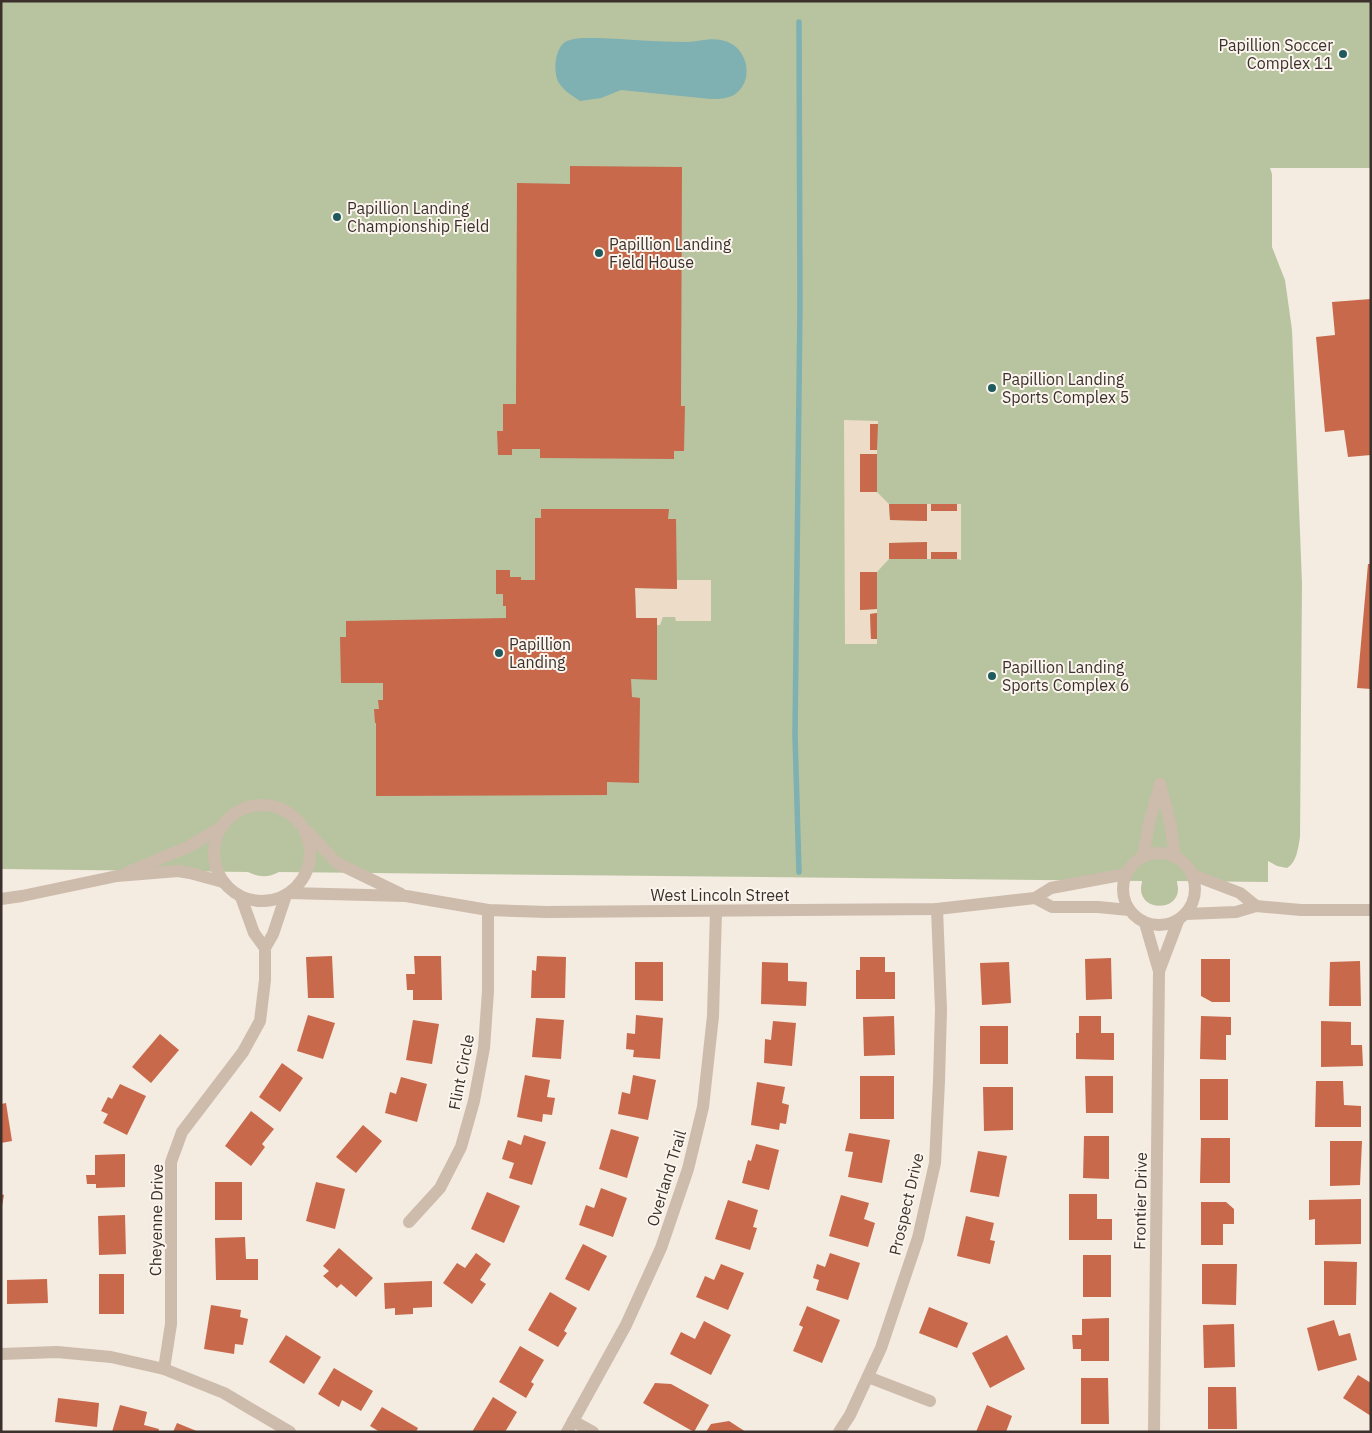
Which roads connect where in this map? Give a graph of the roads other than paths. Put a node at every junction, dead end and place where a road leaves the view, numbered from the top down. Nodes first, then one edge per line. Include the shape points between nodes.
1 (220, 828) junction
2 (307, 830) junction
3 (1142, 857) junction
4 (1175, 857) junction
5 (1126, 874) junction
6 (1193, 875) junction
7 (117, 876) junction
8 (223, 882) junction
9 (288, 894) junction
10 (406, 896) junction
11 (241, 897) junction
12 (1035, 898) junction
13 (1, 900) edge
14 (1256, 906) junction
15 (937, 909) junction
16 (488, 910) junction
17 (1129, 910) junction
18 (1371, 910) edge
19 (716, 911) junction
20 (1182, 917) junction
21 (1145, 923) junction
22 (265, 948) junction
23 (1159, 971) junction
24 (410, 1222) dead end
25 (1, 1354) edge
26 (164, 1369) junction
27 (868, 1377) junction
28 (930, 1401) dead end
29 (570, 1426) edge
30 (272, 1427) edge
31 (290, 1432) edge
32 (593, 1432) edge
33 (839, 1432) edge
34 (1154, 1432) edge

1 - 2 street via 228,818 247,807 269,805 290,814
1 - 7 street via 188,847
1 - 8 street via 213,850 217,872
2 - 9 street via 308,866 304,877
2 - 10 street, West Lincoln Street via 337,863
3 - 4 street via 1158,853
3 - 4 street via 1160,784
3 - 5 street
4 - 6 street
5 - 12 street, West Lincoln Street via 1051,888
5 - 17 street via 1123,894
6 - 14 street via 1240,893
6 - 20 street via 1196,896
7 - 8 street via 178,871
7 - 13 street
8 - 11 street
9 - 10 street, West Lincoln Street
9 - 11 street via 264,901
9 - 22 street, Cheyenne Drive
10 - 16 street, West Lincoln Street
11 - 22 street via 254,933
12 - 15 street, West Lincoln Street
12 - 17 street, West Lincoln Street via 1052,907
14 - 18 street
14 - 20 street via 1236,912
15 - 19 street, West Lincoln Street
15 - 27 street, Prospect Drive via 941,1010 934,1164 918,1238
16 - 19 street, West Lincoln Street
16 - 24 street, Flint Circle via 485,1038 474,1101 461,1147 440,1188
17 - 21 street
19 - 29 street, Overland Trail via 713,1016 703,1107 688,1169 661,1248 626,1325
20 - 21 street via 1169,925
20 - 23 street, Frontier Drive
21 - 23 street, Frontier Drive
22 - 26 street, Cheyenne Drive via 266,980 260,1021 243,1052 182,1132 172,1162 172,1324
23 - 34 street, Frontier Drive
25 - 26 street via 57,1352 111,1357
26 - 30 street via 224,1393
27 - 28 street
27 - 33 street, Prospect Drive
29 - 32 street
30 - 31 street

